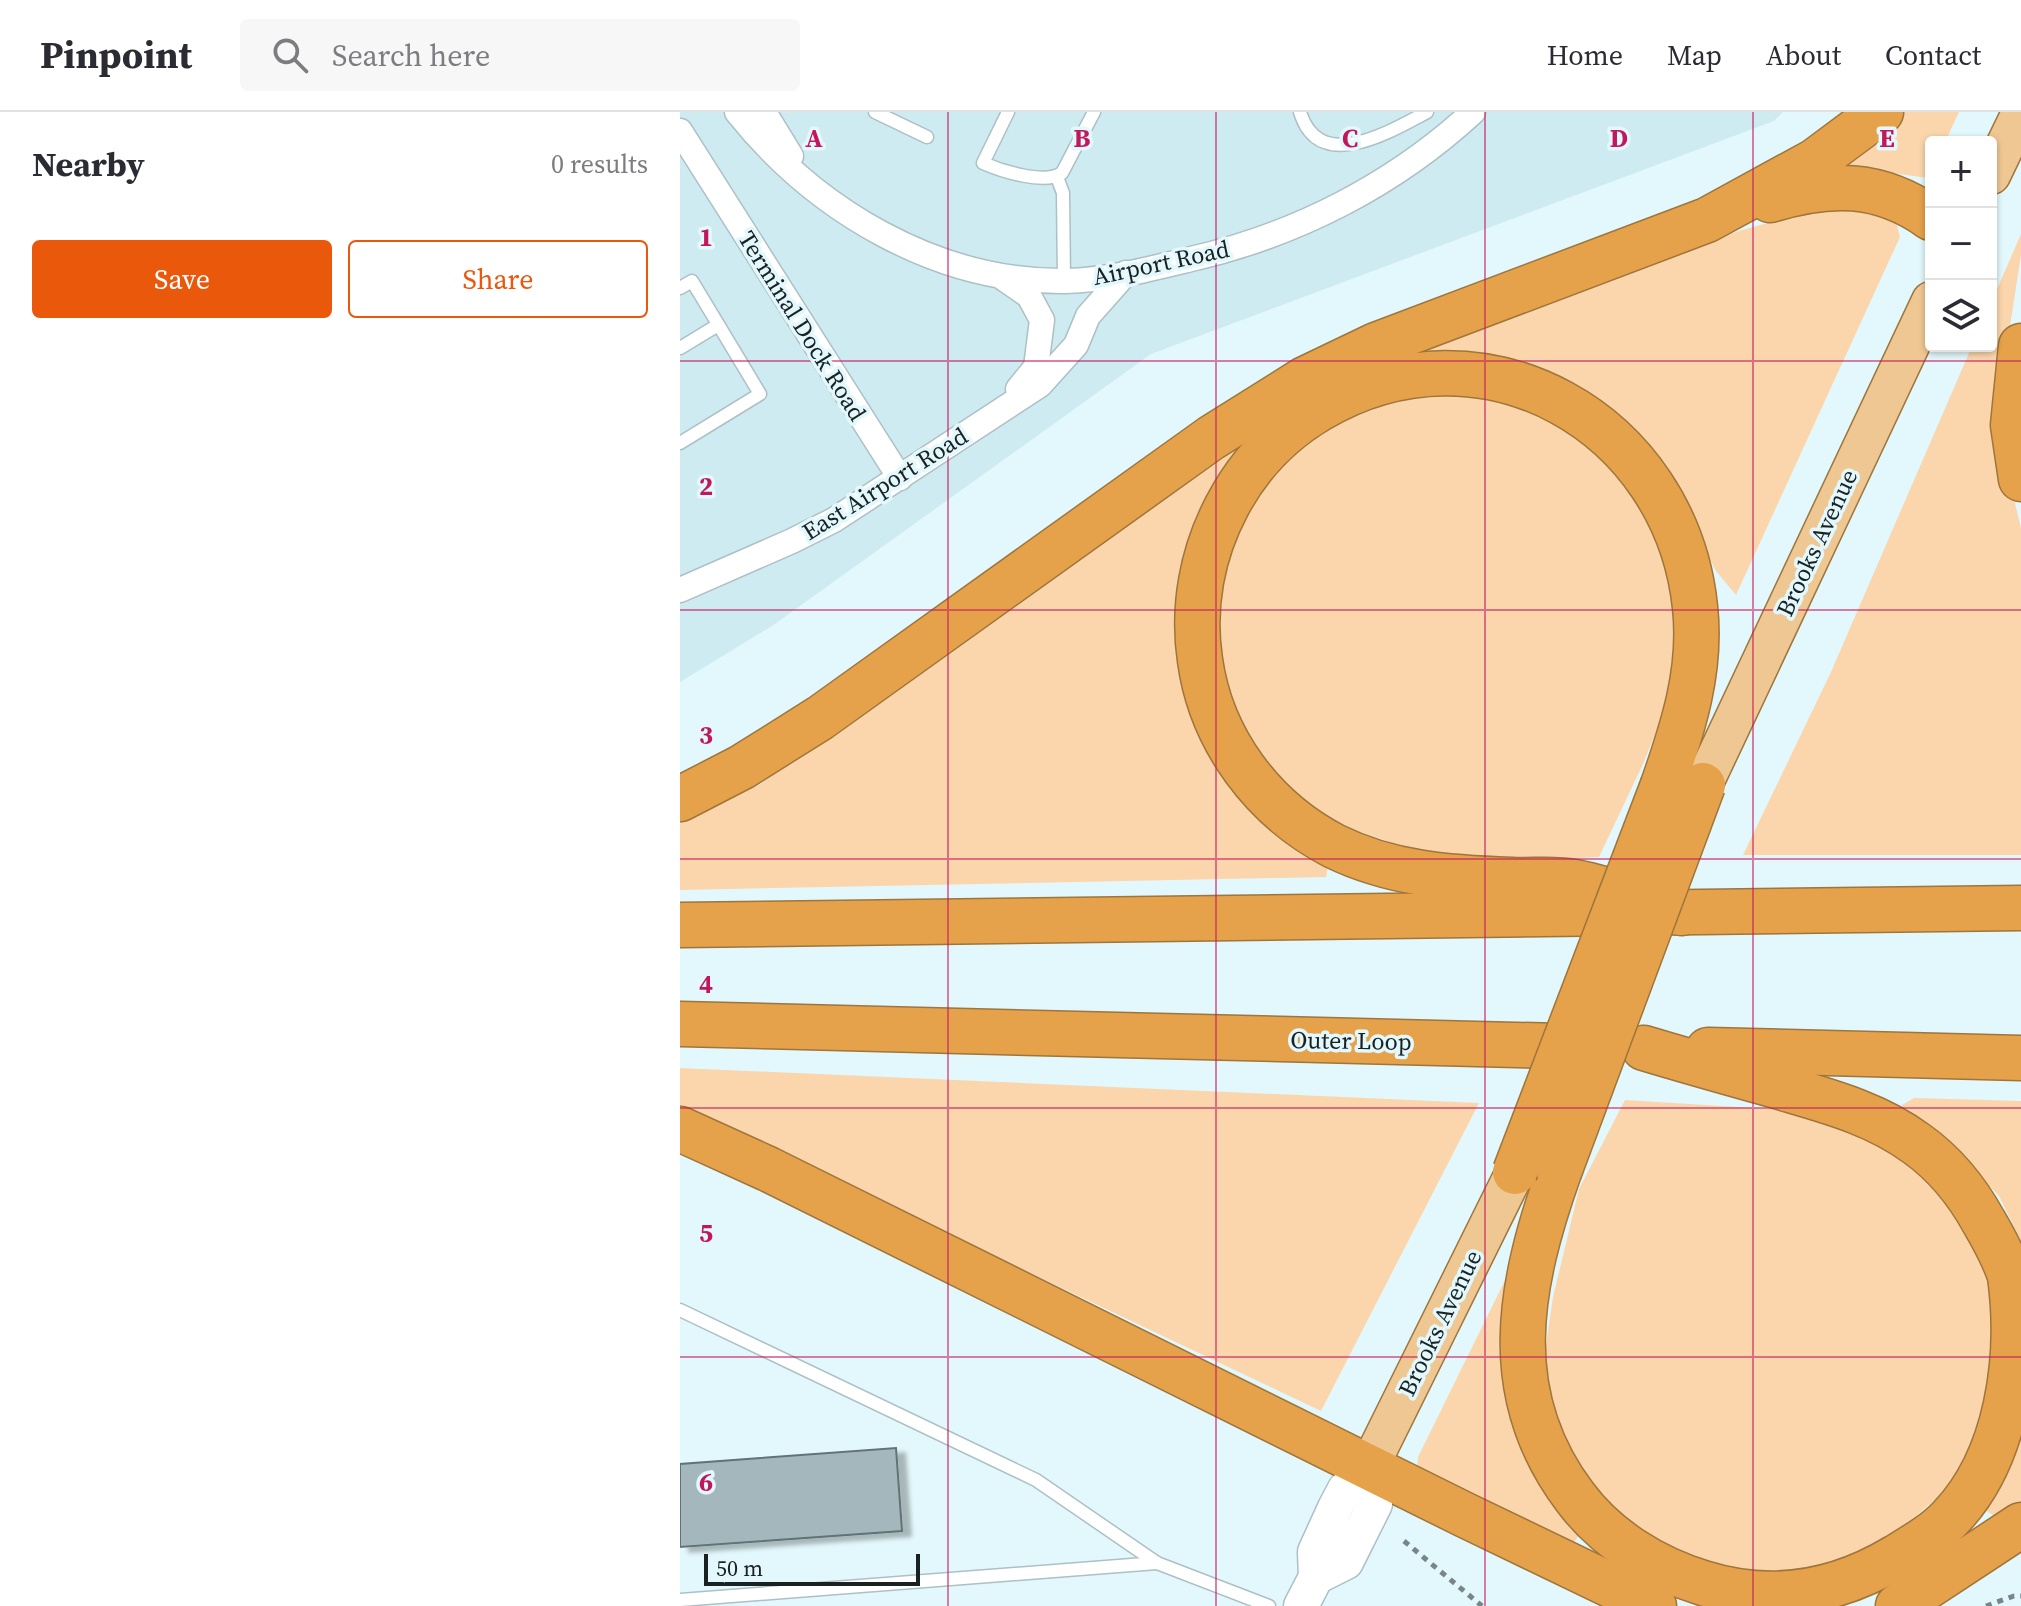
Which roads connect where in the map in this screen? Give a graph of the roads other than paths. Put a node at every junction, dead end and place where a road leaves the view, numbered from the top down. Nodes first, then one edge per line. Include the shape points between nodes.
1 (737, 112) edge
2 (764, 112) edge
3 (875, 112) edge
4 (1008, 112) edge
5 (1094, 112) edge
6 (1300, 112) edge
7 (1427, 112) edge
8 (1473, 112) edge
9 (1881, 112) edge
10 (2021, 113) edge
11 (680, 131) edge
12 (927, 137) dead end
13 (1997, 163) edge
14 (1057, 177) junction
15 (829, 200) junction
16 (1925, 214) edge
17 (1685, 230) junction
18 (1126, 273) junction
19 (997, 274) junction
20 (1064, 281) junction
21 (680, 288) edge
22 (1925, 313) edge
23 (718, 325) junction
24 (2021, 346) edge
25 (680, 348) edge
26 (998, 411) junction
27 (680, 443) edge
28 (900, 478) junction
29 (2021, 479) edge
30 (680, 590) edge
31 (1683, 785) junction
32 (680, 799) edge
33 (2021, 908) edge
34 (1682, 913) junction
35 (680, 925) edge
36 (680, 1024) edge
37 (1644, 1048) junction
38 (2021, 1058) edge
39 (680, 1129) edge
40 (1515, 1172) joint
41 (680, 1310) edge
42 (1368, 1471) junction
43 (2021, 1525) edge
44 (1157, 1563) junction
45 (1308, 1591) edge
46 (680, 1600) edge
47 (1269, 1606) edge
48 (1654, 1606) edge
49 (1898, 1606) edge

1 - 15 street via 779,160
2 - 15 street via 793,158
3 - 12 lane
4 - 14 lane via 983,163 1046,179
5 - 14 lane
6 - 7 lane via 1310,132 1341,146 1363,142
8 - 18 street, Airport Road via 1402,168 1309,220 1211,255
9 - 17 highway via 1815,161
10 - 13 main road
11 - 28 street, Terminal Dock Road
14 - 20 lane via 1063,193
15 - 19 street, Airport Road via 918,251
16 - 17 highway via 1875,190 1824,188
17 - 32 highway via 1376,345 1305,379 1211,438 820,718
18 - 20 street, Airport Road
18 - 26 street, East Airport Road via 1088,316 1076,345 1040,385
19 - 20 street, Airport Road
19 - 26 street, East Airport Road via 1029,296 1042,320 1036,367
21 - 23 lane via 692,281
22 - 31 main road, Brooks Avenue
23 - 25 lane
23 - 27 lane via 760,394
24 - 29 highway via 2013,425
26 - 28 street, East Airport Road
28 - 30 street, East Airport Road via 814,531
31 - 34 highway via 1697,632 1693,590 1681,543 1656,489 1598,425 1552,396 1513,383 1452,374 1413,376 1352,391 1312,414 1273,444 1243,478 1221,516 1206,559 1198,649 1219,725 1249,776 1274,804 1334,846 1398,871 1445,878 1574,882
31 - 37 highway, bridge via 1541,1225 1521,1330 1527,1395 1546,1451 1578,1501 1604,1529 1642,1555 1697,1581 1732,1590 1803,1593 1839,1584 1878,1568 1949,1519 1999,1447 2018,1359 2011,1278 1971,1199 1918,1144 1841,1105
31 - 40 highway, bridge
33 - 34 highway
34 - 35 highway
36 - 37 highway, Outer Loop
37 - 38 highway, Outer Loop
39 - 42 highway
40 - 42 main road, Brooks Avenue
41 - 44 lane via 1036,1480
42 - 45 main road, Brooks Avenue via 1345,1489 1335,1508 1315,1552
42 - 48 highway
43 - 49 highway
44 - 46 lane
44 - 47 lane

